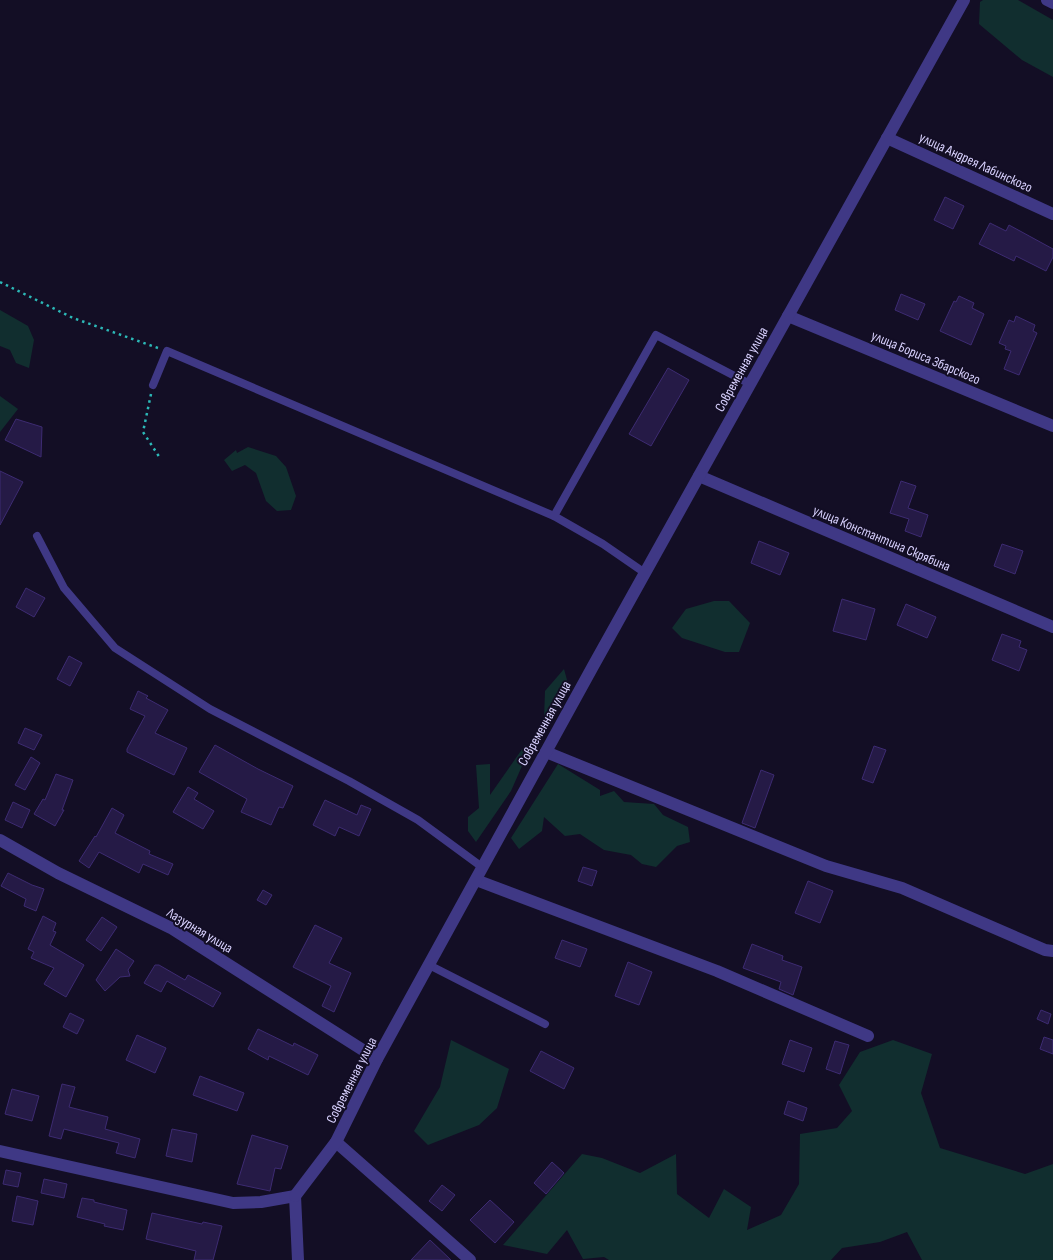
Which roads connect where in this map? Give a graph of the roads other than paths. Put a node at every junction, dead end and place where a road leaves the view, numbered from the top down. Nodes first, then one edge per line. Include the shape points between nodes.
1 (964, 0) edge
2 (1047, 0) edge
3 (1053, 3) edge
4 (887, 138) junction
5 (1053, 214) edge
6 (788, 316) junction
7 (750, 384) junction
8 (153, 385) road end
9 (1053, 426) edge
10 (699, 476) junction
11 (554, 516) junction
12 (36, 536) dead end
13 (645, 573) junction
14 (1053, 627) edge
15 (546, 752) junction
16 (0, 840) edge
17 (482, 867) junction
18 (476, 880) junction
19 (1053, 951) edge
20 (429, 965) junction
21 (545, 1024) dead end
22 (868, 1036) dead end
23 (377, 1059) junction
24 (336, 1142) junction
25 (0, 1151) edge
26 (295, 1196) junction
27 (298, 1260) edge
28 (470, 1260) edge

1 - 4 street, Современная улица
2 - 3 street
4 - 5 street, улица Андрея Лабинского
4 - 6 street, Современная улица
6 - 7 street, Современная улица
6 - 9 street, улица Бориса Збарского
7 - 10 street, Современная улица
7 - 11 lane via 656,334
8 - 11 lane via 167,351
10 - 13 street, Современная улица
10 - 14 street, улица Константина Скрябина
11 - 13 lane
12 - 17 lane via 64,588 115,648 210,709 418,820
13 - 15 street, Современная улица
15 - 17 street, Современная улица
15 - 19 street via 826,866 902,888
16 - 23 street, Лазурная улица via 58,873 171,928
17 - 18 street, Современная улица
18 - 20 street, Современная улица
18 - 22 street via 717,971
20 - 21 lane
20 - 23 street, Современная улица
23 - 24 street, Современная улица
24 - 26 street, Современная улица
24 - 28 street
25 - 26 street via 233,1203
26 - 27 street

